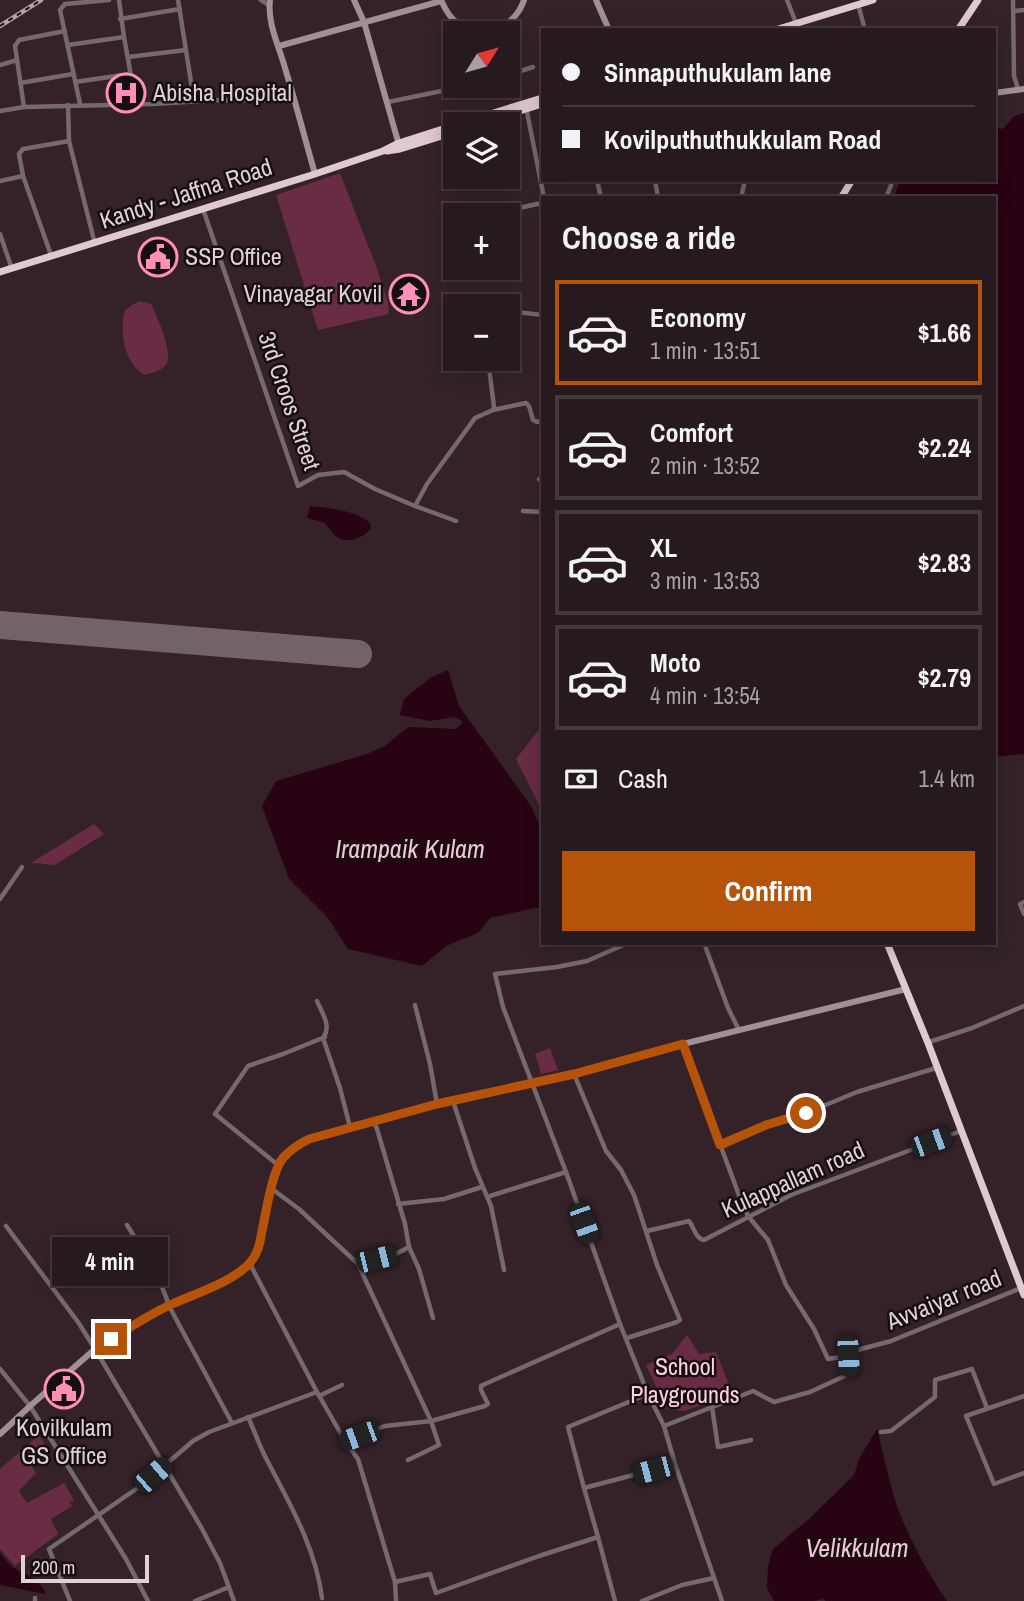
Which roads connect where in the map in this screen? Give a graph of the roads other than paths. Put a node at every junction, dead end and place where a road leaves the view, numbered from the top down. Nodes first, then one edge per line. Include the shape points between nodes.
1 (109, 0) edge
2 (119, 0) edge
3 (178, 0) edge
4 (261, 0) edge
5 (354, 0) edge
6 (441, 0) edge
7 (524, 0) edge
8 (596, 0) edge
9 (786, 0) edge
10 (873, 0) edge
11 (978, 0) edge
12 (1013, 0) edge
13 (270, 2) edge
14 (858, 5) junction
15 (180, 9) junction
16 (1024, 10) edge
17 (1014, 11) junction
18 (120, 19) junction
19 (364, 22) junction
20 (796, 23) junction
21 (608, 28) edge
22 (781, 28) edge
23 (864, 28) edge
24 (959, 28) edge
25 (65, 31) junction
26 (124, 37) junction
27 (68, 45) junction
28 (279, 46) junction
29 (186, 50) junction
30 (128, 57) junction
31 (17, 60) junction
32 (0, 65) edge
33 (533, 67) dead end
34 (520, 71) edge
35 (73, 74) junction
36 (130, 74) junction
37 (75, 82) junction
38 (20, 83) junction
39 (1021, 89) edge
40 (443, 91) edge
41 (996, 93) edge
42 (541, 98) edge
43 (194, 101) junction
44 (295, 101) junction
45 (388, 102) junction
46 (79, 104) junction
47 (136, 104) junction
48 (541, 104) edge
49 (68, 105) junction
50 (526, 106) junction
51 (24, 107) junction
52 (0, 111) edge
53 (504, 112) edge
54 (510, 112) edge
55 (443, 130) edge
56 (443, 135) edge
57 (69, 141) junction
58 (400, 146) junction
59 (315, 174) junction
60 (23, 176) junction
61 (0, 181) edge
62 (542, 196) edge
63 (541, 201) edge
64 (520, 206) edge
65 (203, 209) junction
66 (0, 234) edge
67 (95, 244) junction
68 (51, 257) junction
69 (12, 269) junction
70 (0, 272) edge
71 (520, 312) edge
72 (541, 315) edge
73 (490, 371) edge
74 (493, 410) junction
75 (541, 421) edge
76 (415, 506) junction
77 (523, 511) dead end
78 (541, 512) edge
79 (456, 521) dead end
80 (22, 867) dead end
81 (0, 899) edge
82 (1024, 902) edge
83 (1024, 914) edge
84 (623, 945) edge
85 (705, 945) edge
86 (888, 945) edge
87 (906, 989) junction
88 (317, 1001) dead end
89 (415, 1005) dead end
90 (1024, 1006) edge
91 (740, 1031) junction
92 (325, 1037) junction
93 (928, 1043) junction
94 (683, 1044) junction
95 (936, 1068) junction
96 (574, 1074) junction
97 (532, 1084) junction
98 (453, 1101) junction
99 (437, 1104) junction
100 (373, 1121) junction
101 (350, 1127) junction
102 (962, 1131) junction
103 (720, 1145) junction
104 (278, 1165) junction
105 (566, 1172) junction
106 (482, 1187) junction
107 (272, 1189) junction
108 (487, 1197) junction
109 (398, 1204) junction
110 (748, 1216) junction
111 (127, 1225) dead end
112 (6, 1226) dead end
113 (647, 1231) junction
114 (410, 1247) junction
115 (250, 1264) junction
116 (358, 1264) junction
117 (504, 1270) dead end
118 (1020, 1275) edge
119 (1023, 1292) edge
120 (169, 1306) junction
121 (433, 1318) dead end
122 (621, 1324) junction
123 (627, 1338) junction
124 (95, 1349) junction
125 (848, 1356) junction
126 (0, 1369) edge
127 (342, 1385) dead end
128 (318, 1394) junction
129 (648, 1394) junction
130 (1024, 1396) edge
131 (30, 1406) junction
132 (712, 1407) junction
133 (987, 1408) junction
134 (248, 1417) junction
135 (431, 1421) junction
136 (232, 1423) junction
137 (664, 1426) junction
138 (881, 1432) dead end
139 (0, 1434) edge
140 (751, 1440) dead end
141 (345, 1441) junction
142 (408, 1460) dead end
143 (676, 1464) junction
144 (165, 1465) junction
145 (1024, 1473) edge
146 (584, 1488) junction
147 (98, 1516) junction
148 (598, 1537) junction
149 (714, 1578) junction
150 (395, 1582) junction
151 (229, 1587) junction
152 (323, 1598) dead end
153 (70, 1601) edge
154 (148, 1601) edge
155 (195, 1601) edge
156 (234, 1601) edge
157 (396, 1601) edge
158 (615, 1601) edge
159 (642, 1601) edge
160 (722, 1601) edge

1 - 25 street via 61,6
2 - 18 street
3 - 15 street
4 - 13 street
5 - 19 street
6 - 7 street via 456,23 482,32 508,25
6 - 19 street
8 - 21 street
9 - 20 street
10 - 14 highway
11 - 24 highway
12 - 17 street
13 - 28 street via 268,13
14 - 20 highway
14 - 23 street
15 - 18 street
15 - 29 street
16 - 17 street
17 - 39 street via 1014,76
18 - 26 street
19 - 28 street
19 - 45 street
20 - 22 highway
25 - 27 street
25 - 31 street via 19,40
26 - 27 street
26 - 30 street
27 - 35 street
28 - 44 street
29 - 30 street
29 - 43 street
30 - 36 street
31 - 32 street
31 - 38 street
33 - 34 street
35 - 37 street
35 - 38 street
36 - 37 street
36 - 47 street
37 - 46 street
38 - 51 street
39 - 41 street
40 - 45 street
42 - 50 highway, Kandy - Jaffna Road
43 - 44 street
43 - 47 street
44 - 59 street
45 - 58 street
46 - 47 street
46 - 49 street
48 - 50 highway, Kandy - Jaffna Road
49 - 51 street
49 - 57 street
50 - 53 highway, Kandy - Jaffna Road
50 - 54 highway, Kandy - Jaffna Road
50 - 62 street
51 - 52 street
55 - 58 highway, Kandy - Jaffna Road
56 - 58 highway, Kandy - Jaffna Road
57 - 60 street via 20,151
57 - 67 street
58 - 59 highway, Kandy - Jaffna Road
59 - 65 highway, Kandy - Jaffna Road
60 - 61 street
60 - 68 street
63 - 64 street
65 - 67 highway, Kandy - Jaffna Road
65 - 76 street, 3rd Croos Street via 298,486 318,475 344,472
66 - 69 street
67 - 68 highway, Kandy - Jaffna Road
68 - 69 highway, Kandy - Jaffna Road
69 - 70 highway, Kandy - Jaffna Road
71 - 72 street
73 - 74 street
74 - 75 street via 526,402 533,420
74 - 76 street via 475,418
76 - 79 street
77 - 78 street
80 - 81 street
82 - 83 street via 1020,904
84 - 97 street via 587,961 495,974
85 - 91 street
86 - 87 highway
87 - 91 street
87 - 93 highway
88 - 92 street via 327,1025
89 - 99 street
90 - 93 street
91 - 94 street
92 - 101 street
92 - 104 street via 248,1066 215,1114
93 - 95 highway
94 - 96 street
94 - 103 street
95 - 102 highway
95 - 103 street via 857,1092
96 - 97 street
96 - 113 street
97 - 98 street
97 - 105 street
98 - 99 street
98 - 106 street
99 - 100 street
100 - 101 street
100 - 109 street
101 - 104 street via 309,1139
102 - 110 street, Kulappallam road via 791,1195
102 - 118 highway
103 - 110 street
104 - 107 street
105 - 108 street
105 - 122 street
106 - 108 street
106 - 109 street via 444,1199
107 - 115 street
107 - 116 street
108 - 117 street
109 - 114 street
110 - 113 street, Kulappallam road via 704,1240 689,1221
110 - 125 street via 768,1240 786,1284 828,1359
111 - 120 street via 163,1286
112 - 124 street
113 - 123 street via 680,1320
114 - 116 street
114 - 121 street
115 - 120 street
115 - 128 street
116 - 135 street
118 - 119 highway
119 - 125 street, Avvaiyar road
120 - 124 street
120 - 136 street
122 - 123 street
122 - 135 street via 481,1386 485,1406
123 - 129 street
124 - 131 street
124 - 144 street
125 - 132 street via 849,1374 810,1392 774,1402 753,1391
126 - 131 street
127 - 128 street
128 - 134 street
128 - 141 street
129 - 137 street
129 - 146 street via 568,1427
130 - 133 street
131 - 139 street
131 - 147 street
132 - 137 street
132 - 140 street via 718,1447
133 - 138 street via 972,1369 935,1380 935,1397 891,1431
133 - 145 street via 966,1416 994,1484
134 - 136 street
134 - 152 street via 298,1519
135 - 141 street via 385,1426
135 - 142 street via 439,1445
136 - 144 street via 193,1441
137 - 143 street
141 - 150 street via 358,1458
143 - 146 street
143 - 149 street
144 - 147 street
144 - 151 street
146 - 148 street
147 - 153 street via 49,1549
147 - 154 street
148 - 150 street via 436,1593 429,1574
148 - 158 street
149 - 159 street
149 - 160 street
150 - 157 street
151 - 155 street
151 - 156 street

